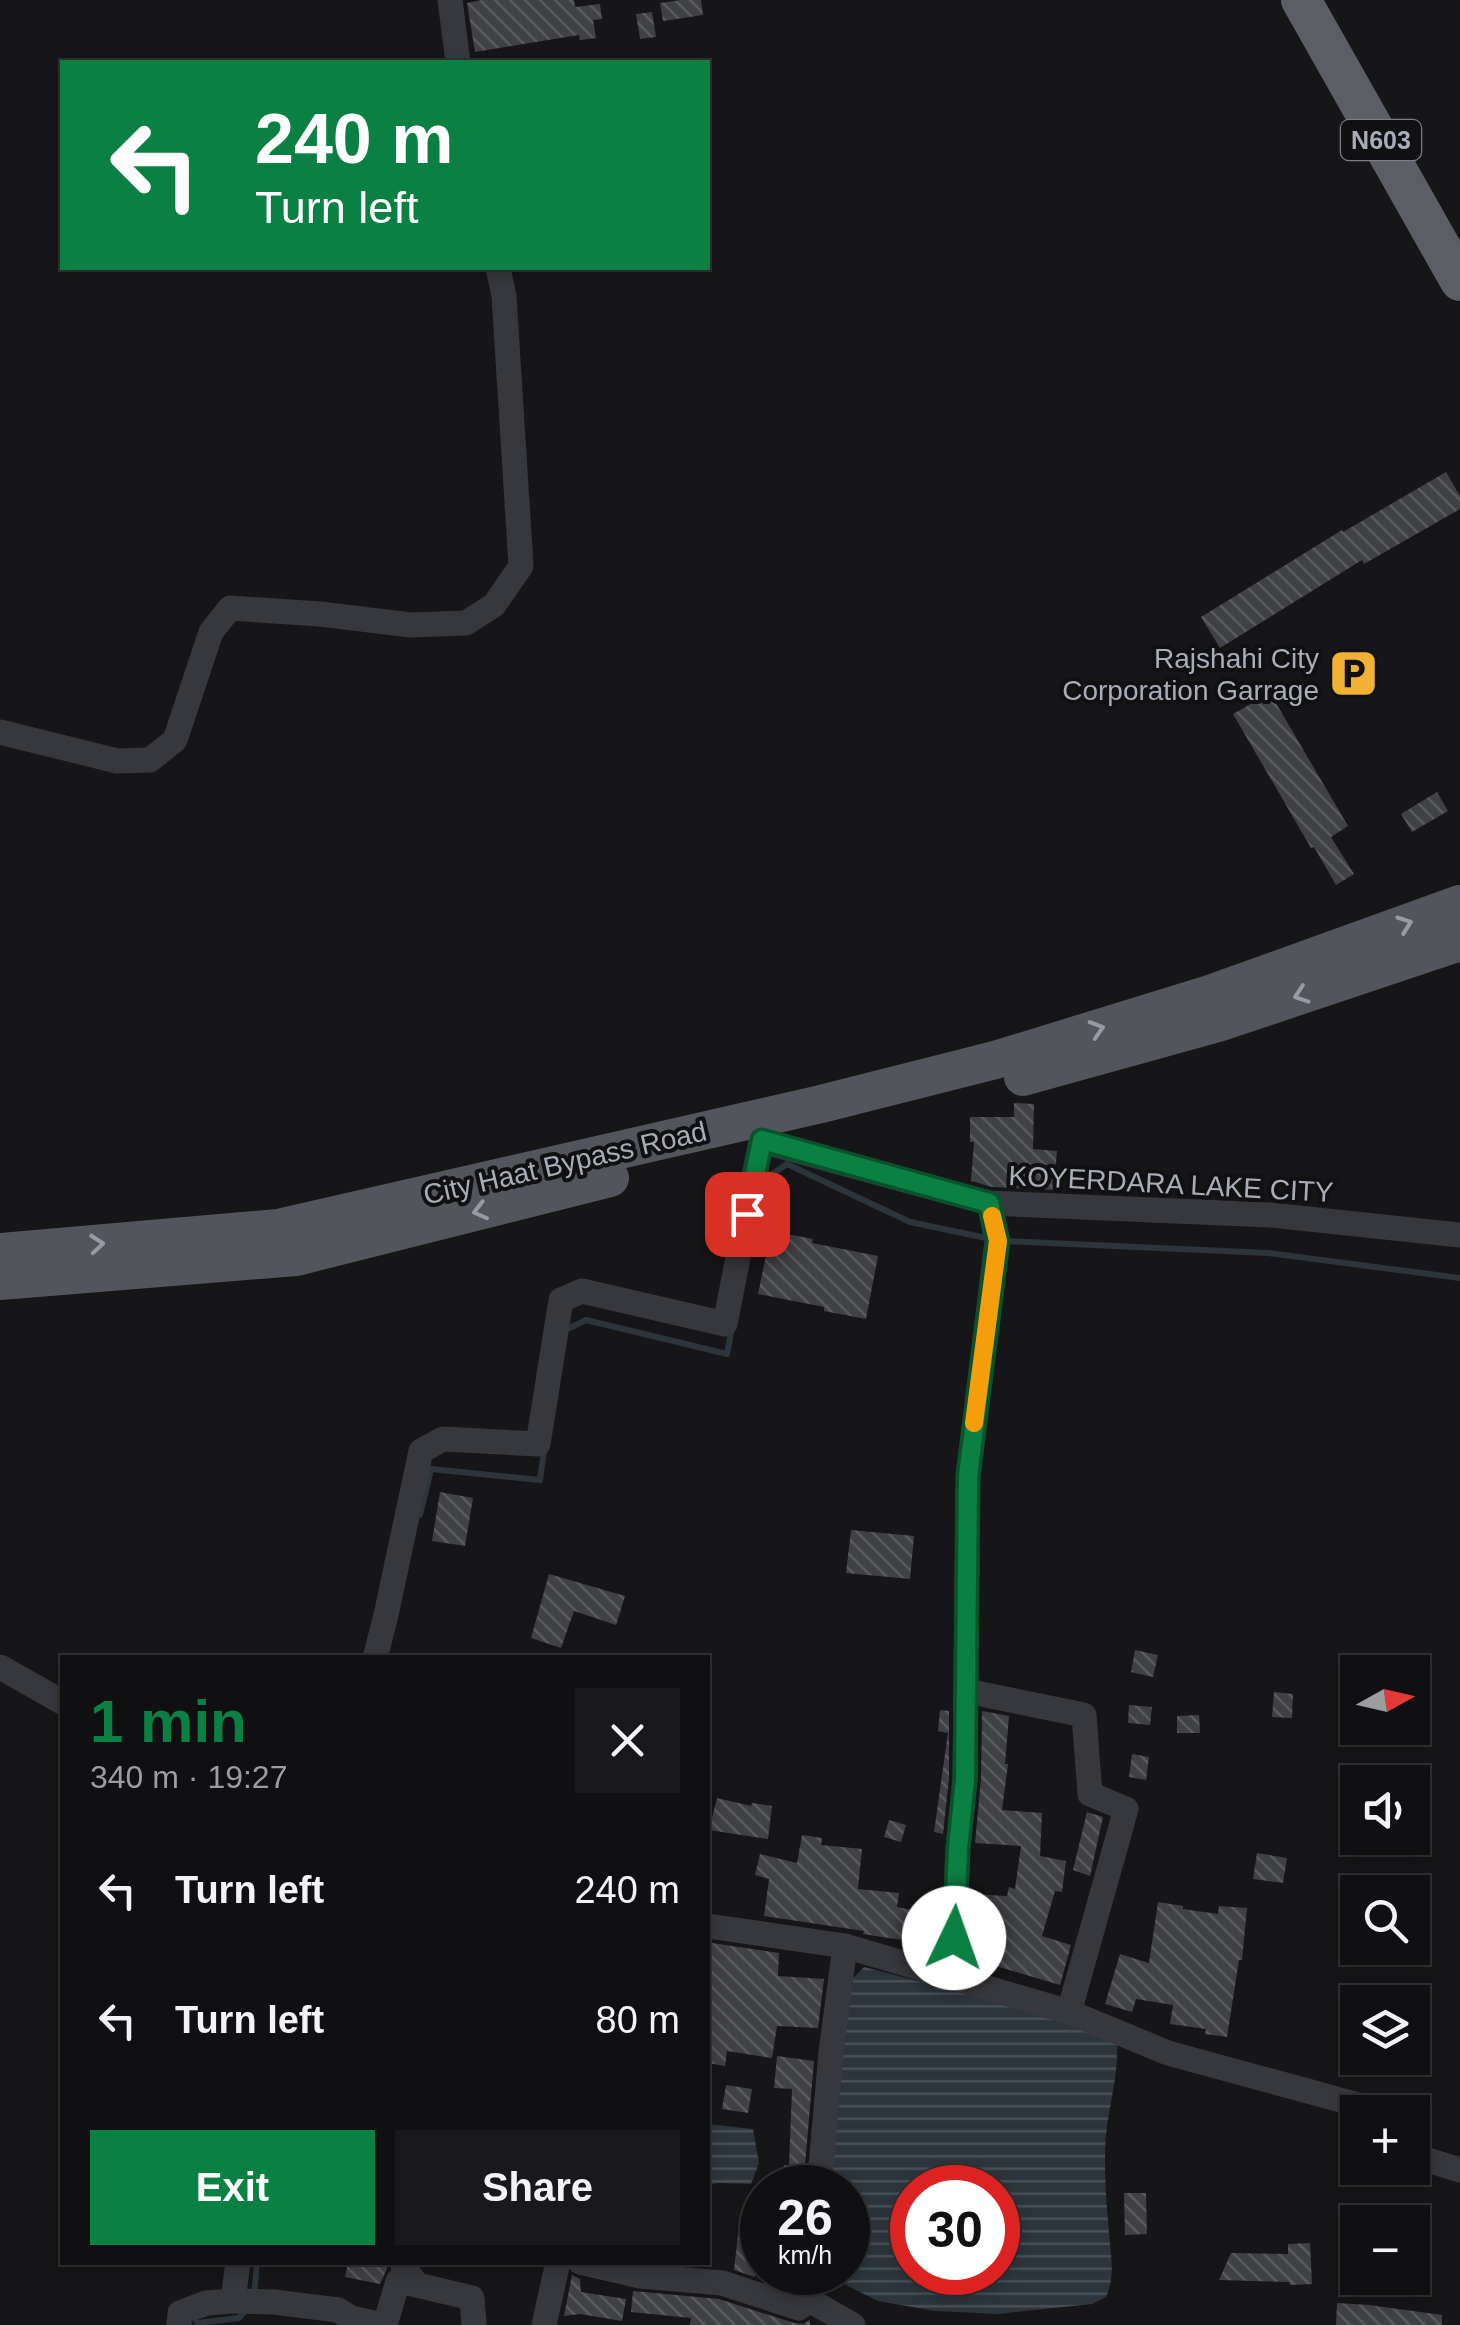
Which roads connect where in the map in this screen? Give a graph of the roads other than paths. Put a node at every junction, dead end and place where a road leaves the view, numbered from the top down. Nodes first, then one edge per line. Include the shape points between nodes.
1 (1300, 0) edge
2 (456, 1) edge
3 (458, 60) edge
4 (498, 270) edge
5 (1460, 281) edge
6 (0, 732) edge
7 (1460, 904) edge
8 (1460, 942) edge
9 (762, 1140) junction
10 (989, 1203) junction
11 (1460, 1235) edge
12 (0, 1252) edge
13 (0, 1281) edge
14 (376, 1655) edge
15 (0, 1667) edge
16 (966, 1690) junction
17 (60, 1701) edge
18 (710, 1926) edge
19 (845, 1946) junction
20 (941, 1973) junction
21 (1069, 2012) junction
22 (1340, 2100) edge
23 (1430, 2161) edge
24 (821, 2165) edge
25 (1460, 2170) edge
26 (238, 2265) edge
27 (403, 2265) edge
28 (557, 2265) edge
29 (593, 2265) edge
30 (417, 2285) junction
31 (809, 2295) edge
32 (809, 2300) junction
33 (233, 2301) junction
34 (179, 2325) edge
35 (384, 2325) edge
36 (474, 2325) edge
37 (544, 2325) edge
38 (853, 2325) edge

1 - 5 highway, N603
2 - 3 street
4 - 6 street via 521,566 494,605 466,623 411,625 230,608 211,632 176,740 150,760 117,761
12 -> 7 main road, City Haat Bypass Road via 278,1228 821,1104 1210,994
8 -> 9 main road, City Haat Bypass Road via 1218,1023
9 - 10 street, KOYERDARA LAKE CITY
9 -> 13 main road, City Haat Bypass Road via 296,1257
9 - 14 street via 725,1324 582,1292 561,1300 538,1444 443,1439 421,1451
10 - 11 street, KOYERDARA LAKE CITY via 1270,1215
10 - 16 street via 998,1241 968,1476
15 - 17 street
16 - 20 street via 954,1938
16 - 21 street via 1084,1716 1090,1794 1126,1809
18 - 19 street
19 - 20 street
19 - 24 street
20 - 21 street
21 - 22 street via 1168,2053
23 - 25 street
26 - 33 street
27 - 30 street
28 - 37 street
29 - 32 street via 722,2283 799,2308
30 - 35 street via 398,2281
30 - 36 street via 472,2298
31 - 32 street
32 - 38 street
33 - 34 street via 180,2313
33 - 35 street via 338,2310

